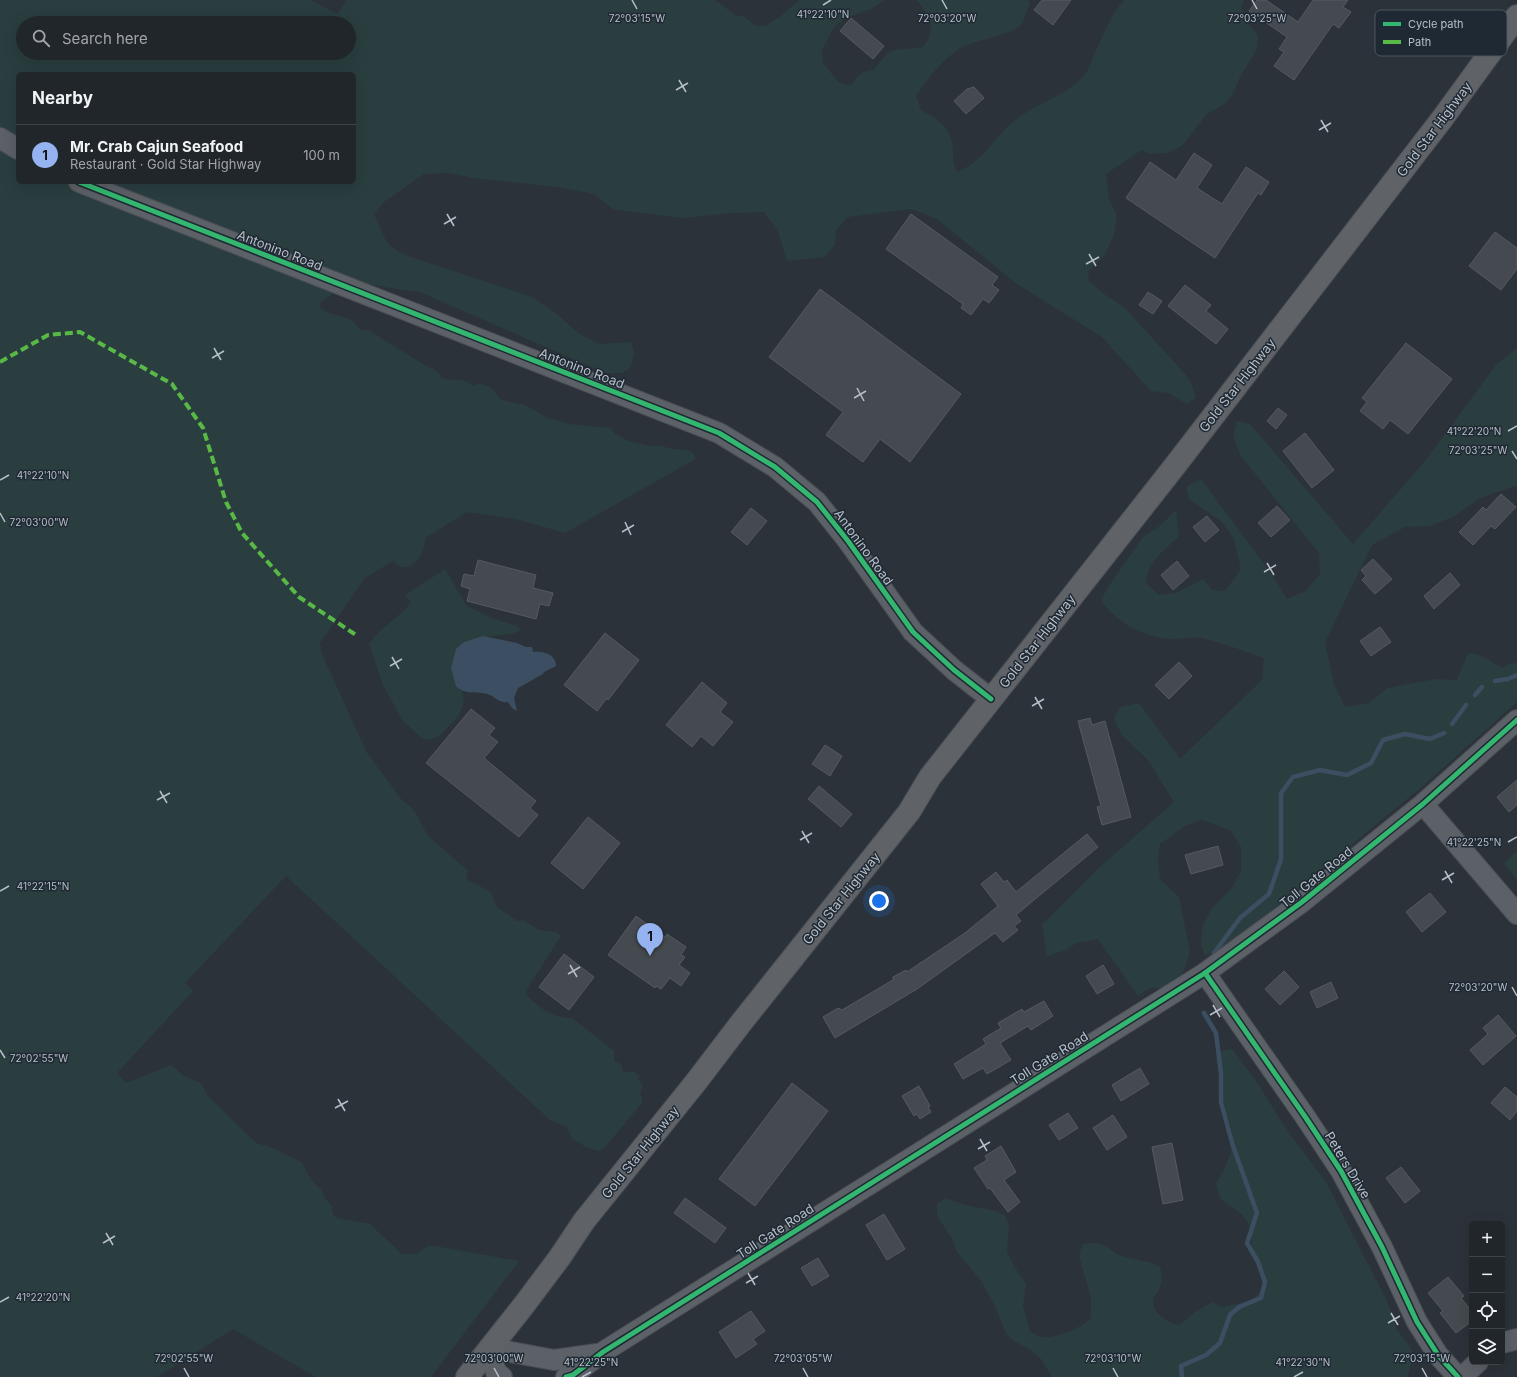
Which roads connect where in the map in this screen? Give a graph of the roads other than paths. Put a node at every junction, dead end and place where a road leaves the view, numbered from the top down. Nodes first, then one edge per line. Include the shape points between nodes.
1 (1517, 16) edge
2 (1507, 30) edge
3 (1488, 56) edge
4 (0, 138) edge
5 (16, 147) edge
6 (84, 184) edge
7 (991, 699) junction
8 (1517, 720) edge
9 (1423, 804) junction
10 (1517, 914) edge
11 (1204, 973) junction
12 (1517, 1339) edge
13 (1505, 1342) edge
14 (489, 1348) junction
15 (603, 1352) junction
16 (1475, 1365) edge
17 (467, 1377) edge
18 (502, 1377) edge
19 (566, 1377) edge
20 (1458, 1377) edge
21 (1462, 1377) edge

1 - 2 main road, Gold Star Highway
3 - 7 main road, Gold Star Highway via 1174,467
4 - 5 street
6 - 7 street, Antonino Road via 719,433 775,467 817,502 848,541 912,632
7 - 14 main road, Gold Star Highway via 930,777 909,812 584,1220 560,1257
8 - 9 street, Toll Gate Road
9 - 10 street
9 - 11 street, Toll Gate Road via 1302,902
11 - 15 street, Toll Gate Road
11 - 20 street, Peters Drive via 1341,1171 1382,1247 1417,1322 1438,1355
12 - 13 street
14 - 15 street, Toll Gate Road via 554,1360
14 - 17 main road, Gold Star Highway
14 - 18 street via 496,1372
15 - 19 street, Toll Gate Road via 573,1375
16 - 21 street

